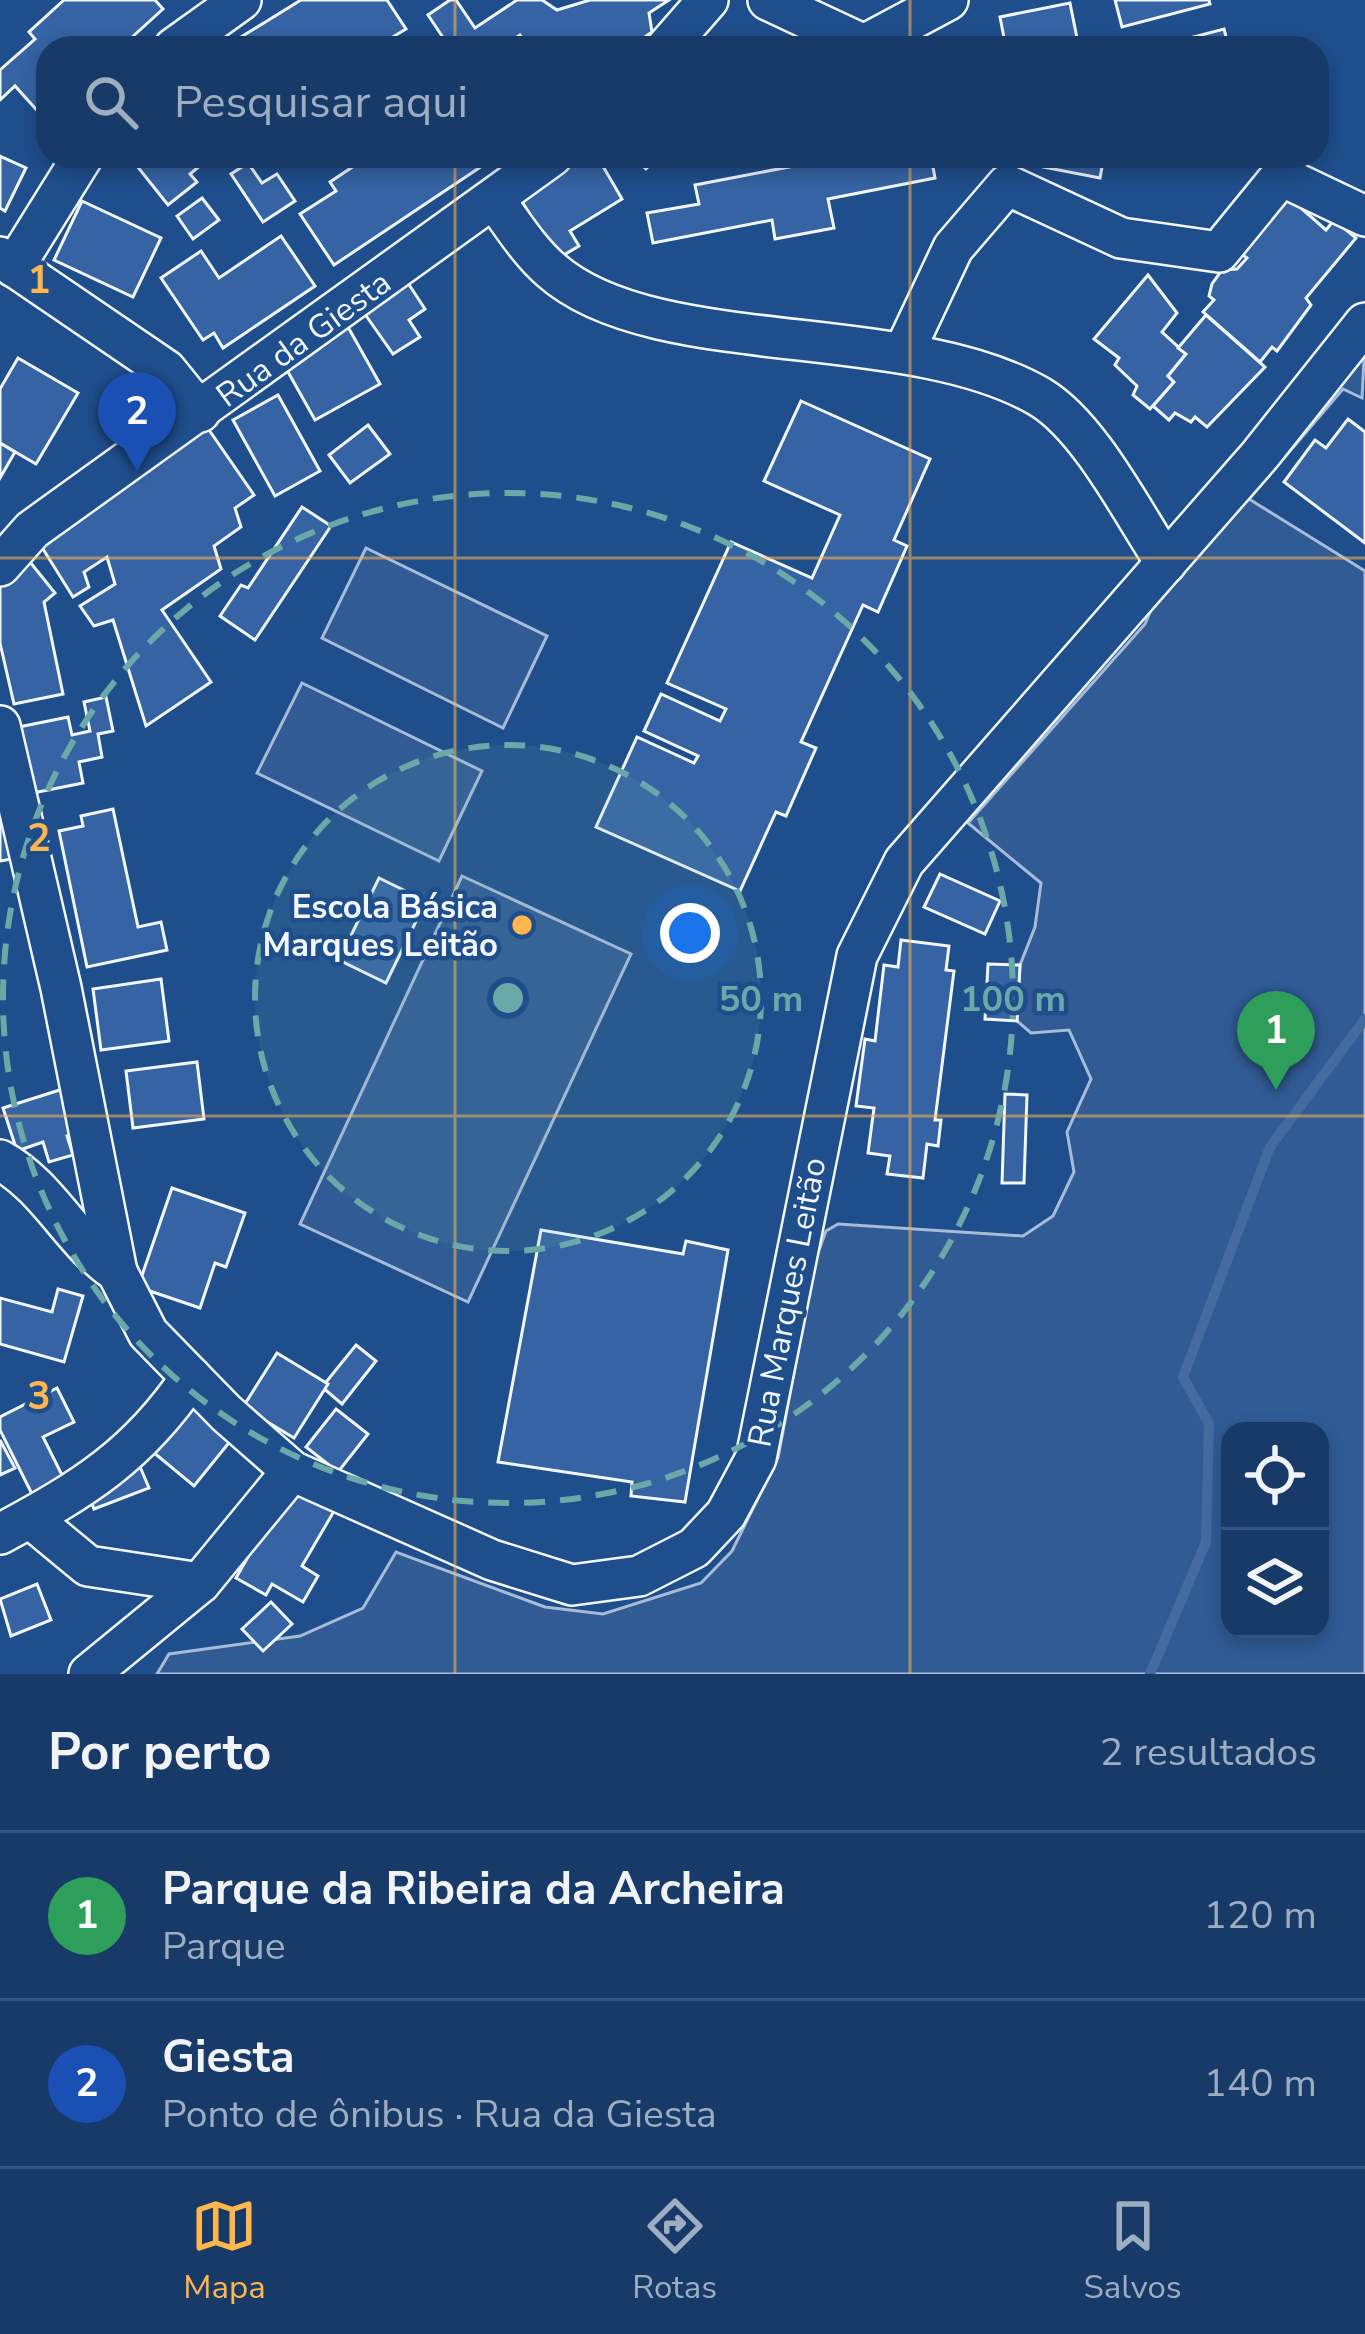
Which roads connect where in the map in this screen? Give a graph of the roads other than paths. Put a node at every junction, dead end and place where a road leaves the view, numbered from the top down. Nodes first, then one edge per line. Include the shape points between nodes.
1 (708, 0) edge
2 (768, 0) edge
3 (948, 0) edge
4 (217, 6) edge
5 (186, 36) edge
6 (676, 36) edge
7 (845, 36) edge
8 (881, 36) edge
9 (74, 168) edge
10 (536, 168) edge
11 (494, 199) junction
12 (1365, 217) edge
13 (7, 262) edge
14 (1365, 323) edge
15 (904, 352) junction
16 (200, 412) junction
17 (1166, 562) junction
18 (0, 566) edge
19 (0, 726) edge
20 (0, 1160) edge
21 (117, 1272) junction
22 (191, 1377) junction
23 (292, 1471) junction
24 (15, 1526) edge
25 (200, 1583) junction
26 (89, 1674) edge

1 - 6 street
2 - 7 street
3 - 8 street
4 - 5 street
9 - 13 street
10 - 11 street, Rua da Giesta
11 - 15 street via 553,273 593,296 662,319
11 - 16 street, Rua da Giesta
12 - 15 street via 1281,176 1219,252 1121,238 1007,185 953,248
13 - 16 street via 166,370
14 - 17 street, Rua Marques Leitão
15 - 17 street via 1040,397 1077,429
16 - 18 street, Rua da Giesta via 32,530
17 - 23 street, Rua Marques Leitão via 904,862 857,956 755,1458 726,1514 694,1548 639,1576 572,1585 492,1560
19 - 21 street, Rua Marques Leitão
20 - 21 street
21 - 22 street, Rua Marques Leitão via 148,1334
22 - 23 street, Rua Marques Leitão
22 - 24 street via 118,1464
23 - 25 street
24 - 25 street via 88,1566
25 - 26 street

